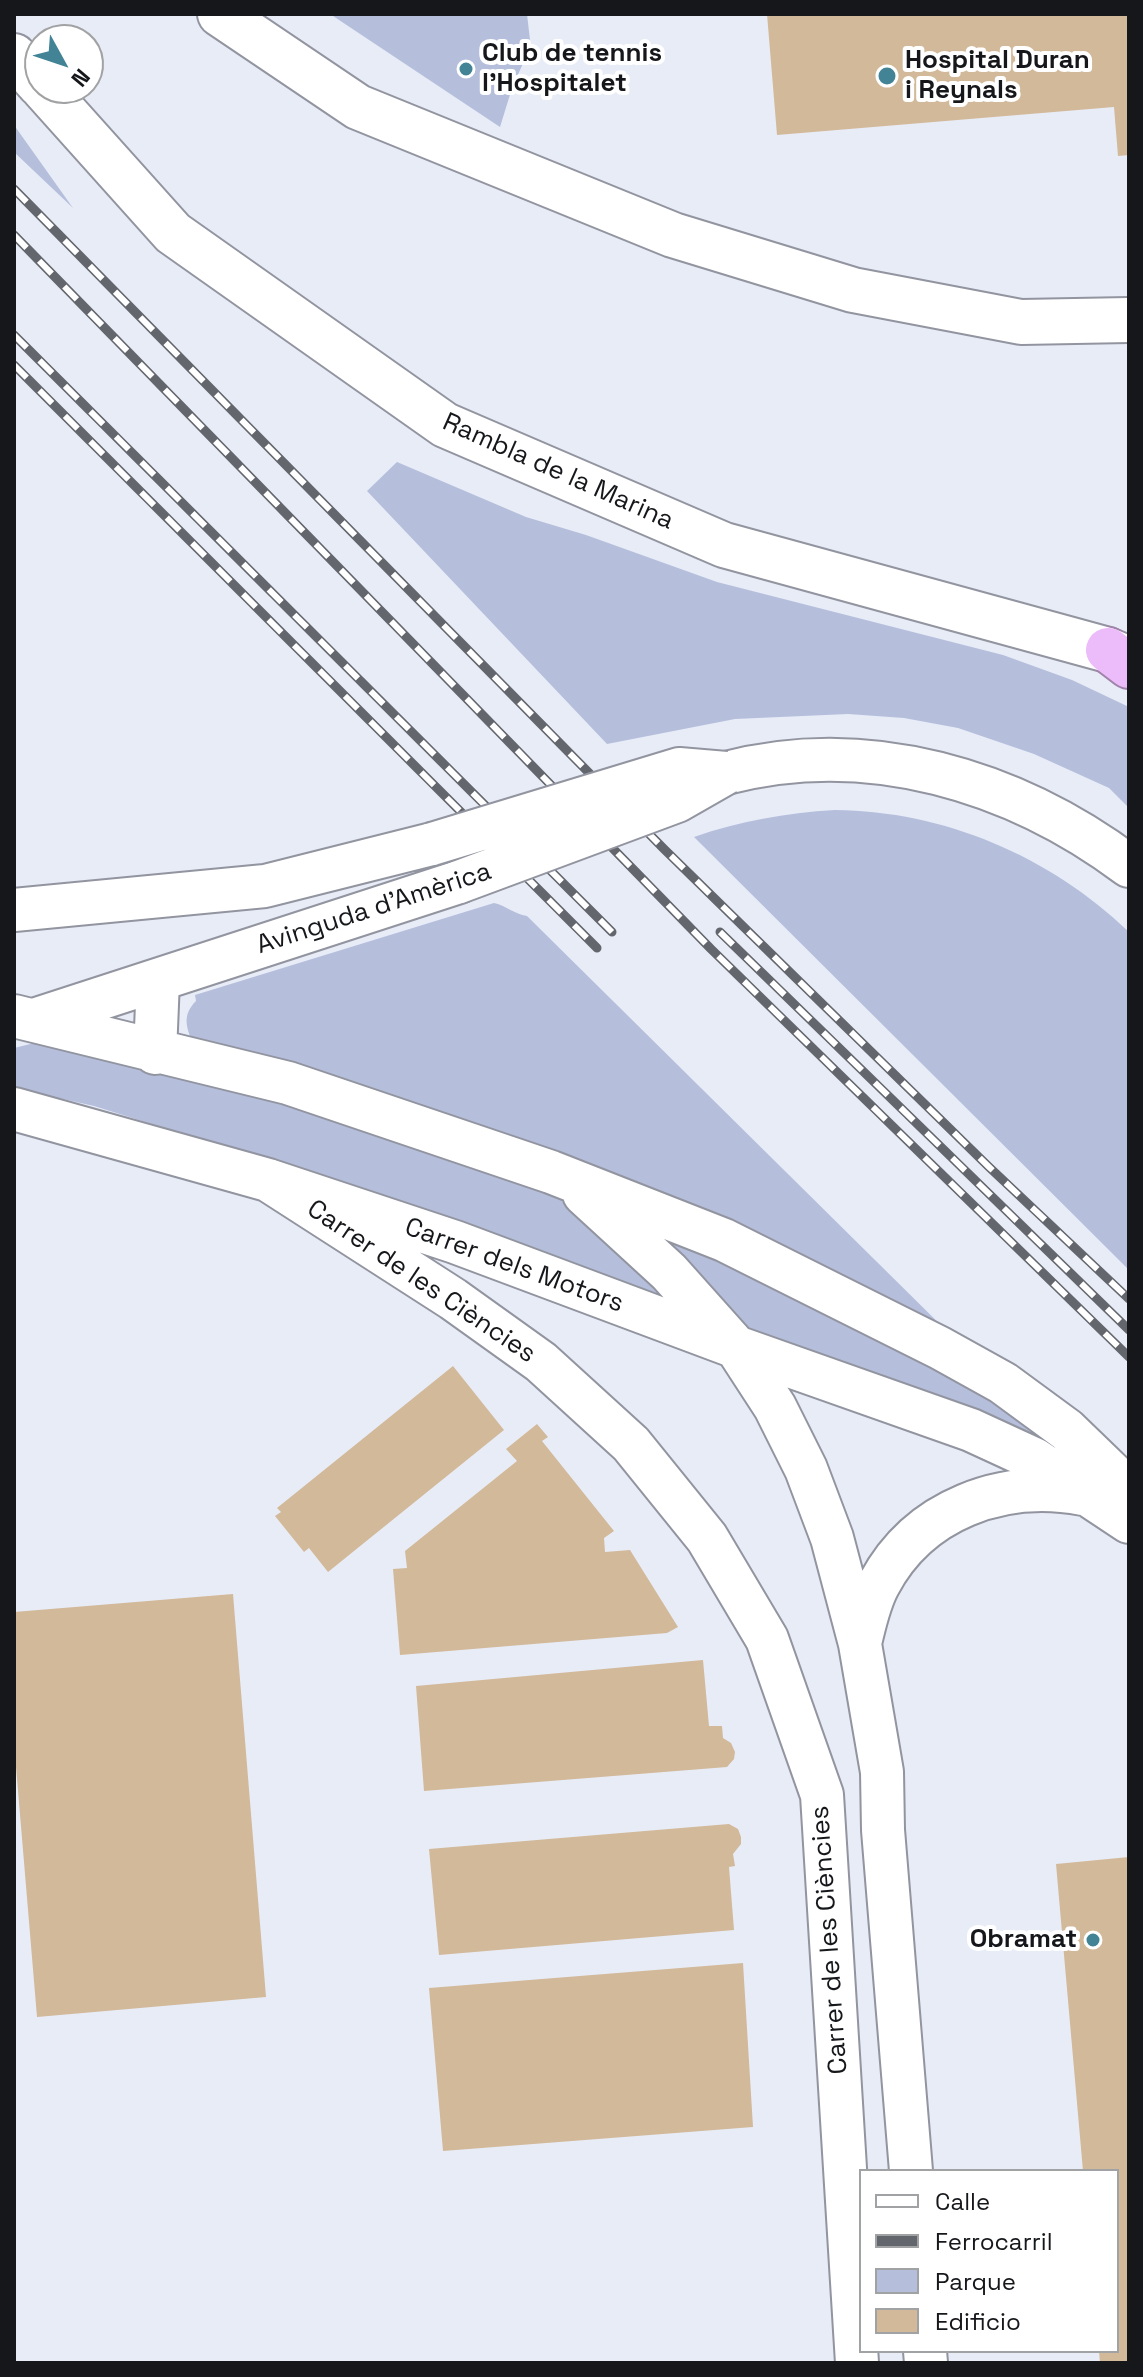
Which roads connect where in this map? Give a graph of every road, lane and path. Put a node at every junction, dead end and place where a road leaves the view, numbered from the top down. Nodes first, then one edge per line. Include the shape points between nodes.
1 (220, 14) edge
2 (58, 104) edge
3 (1121, 317) edge
4 (1122, 659) edge
5 (726, 773) junction
6 (1129, 866) edge
7 (14, 910) edge
8 (158, 980) junction
9 (21, 1020) edge
10 (155, 1053) junction
11 (14, 1109) edge
12 (551, 1172) junction
13 (268, 1180) junction
14 (736, 1347) junction
15 (1110, 1493) edge
16 (1129, 1522) edge
17 (860, 1644) junction
18 (911, 2169) edge
19 (857, 2363) edge

1 - 3 street via 358,107 673,235 853,290 1021,322
2 - 4 street, Rambla de la Marina via 173,233 445,425 724,545
5 - 6 street, Avinguda d'Amèrica via 811,759 939,772 1072,826
5 - 7 street, Avinguda d'Amèrica, bridge via 679,769 432,844 265,886
5 - 8 street, Avinguda d'Amèrica, bridge via 677,801 459,882
8 - 9 street, Avinguda d'Amèrica
8 - 10 street
9 - 10 street, Carrer dels Motors
10 - 12 street, Carrer dels Motors via 288,1083
11 - 13 street, Carrer dels Motors
12 - 14 street, Carrer dels Motors via 591,1198 669,1272
12 - 15 street, Carrer dels Motors via 724,1240 971,1364 1067,1430
13 - 14 street, Carrer dels Motors via 455,1242
13 - 19 street, Carrer de les Ciències via 541,1362 631,1444 707,1538 767,1639 822,1795
14 - 15 street, Carrer dels Motors via 971,1430
14 - 17 street via 806,1469 832,1538
15 - 16 street, Carrer dels Motors
15 - 17 street via 1006,1492 945,1515 908,1545 879,1585
17 - 18 street via 882,1772

